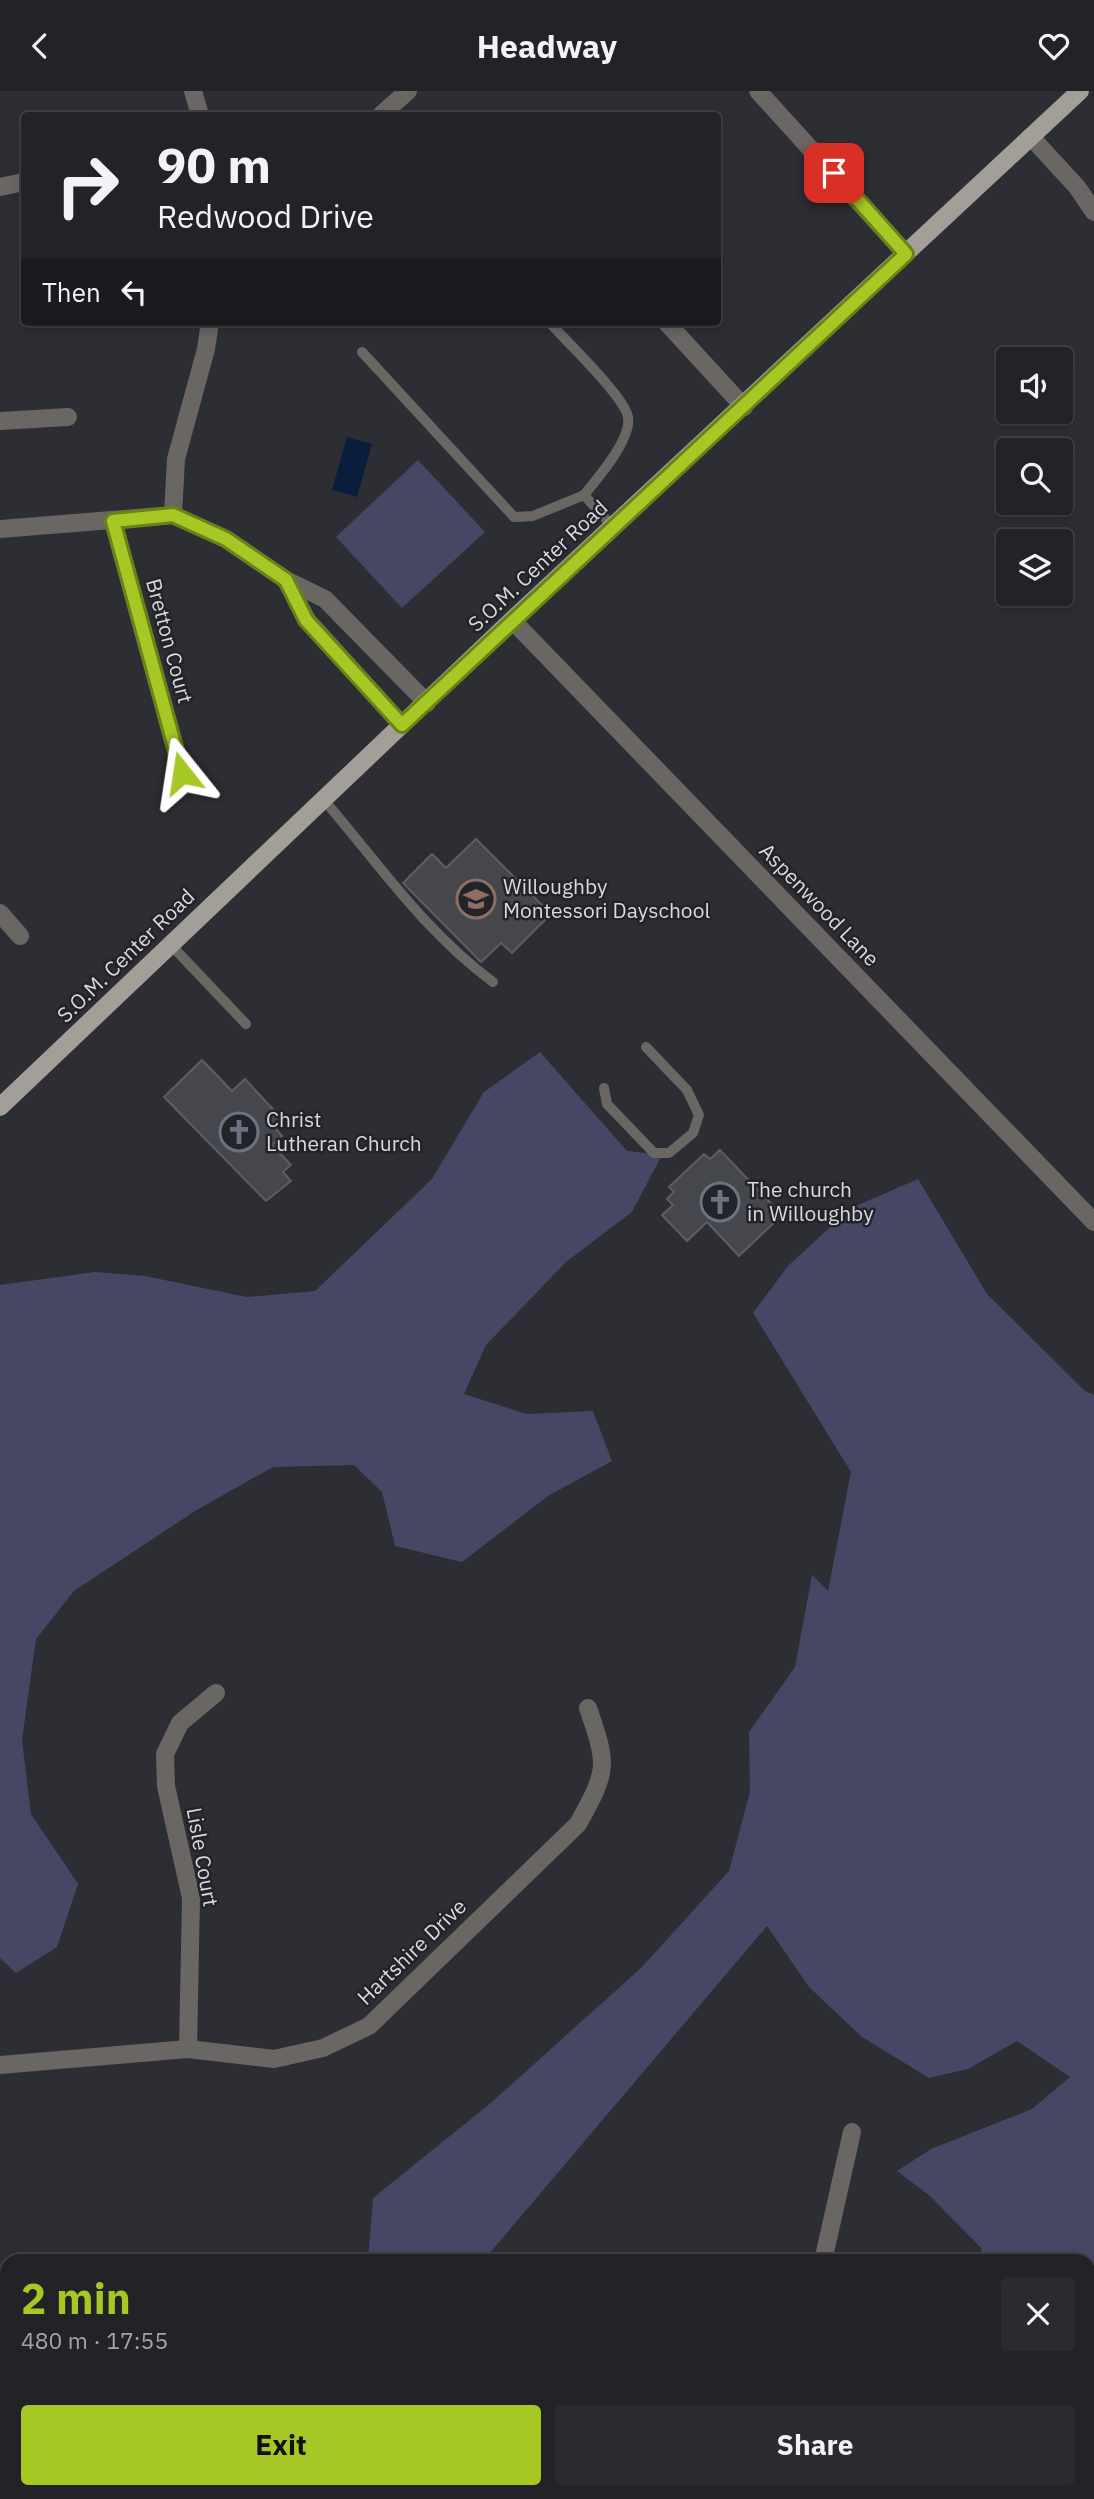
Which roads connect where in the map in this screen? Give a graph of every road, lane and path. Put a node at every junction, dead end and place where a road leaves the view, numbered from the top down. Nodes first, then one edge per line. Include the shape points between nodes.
1 (193, 91) edge
2 (408, 91) edge
3 (758, 91) edge
4 (1080, 91) edge
5 (199, 112) edge
6 (385, 112) edge
7 (1031, 137) junction
8 (21, 184) edge
9 (0, 187) edge
10 (1094, 212) edge
11 (906, 254) junction
12 (209, 326) edge
13 (553, 326) edge
14 (670, 326) edge
15 (362, 352) dead end
16 (744, 407) junction
17 (68, 417) dead end
18 (0, 421) edge
19 (584, 495) junction
20 (173, 515) junction
21 (113, 521) junction
22 (613, 527) junction
23 (0, 529) edge
24 (286, 580) junction
25 (512, 620) junction
26 (426, 703) junction
27 (402, 725) junction
28 (182, 773) dead end
29 (324, 800) junction
30 (0, 913) edge
31 (20, 936) dead end
32 (171, 945) junction
33 (493, 982) dead end
34 (246, 1024) dead end
35 (646, 1047) dead end
36 (604, 1088) dead end
37 (0, 1107) edge
38 (1094, 1222) edge
39 (216, 1693) dead end
40 (588, 1708) dead end
41 (188, 2049) junction
42 (0, 2064) edge
43 (852, 2132) dead end
44 (825, 2254) edge

1 - 5 street
2 - 6 street
3 - 11 street
4 - 7 main road, S.O.M. Center Road
7 - 10 street
7 - 11 main road, S.O.M. Center Road
8 - 9 street
11 - 16 main road, S.O.M. Center Road
12 - 20 street via 176,459
13 - 19 lane via 618,396 629,416 626,432 607,467
14 - 16 street
15 - 19 lane via 514,517 533,516
16 - 22 main road, S.O.M. Center Road
17 - 18 street
19 - 22 lane
20 - 21 street
20 - 24 street via 226,539
21 - 23 street
21 - 28 street, Bretton Court
22 - 25 main road, S.O.M. Center Road
24 - 26 street via 325,599
24 - 27 street via 306,620
25 - 26 main road, S.O.M. Center Road
25 - 38 street, Aspenwood Lane
26 - 27 main road, S.O.M. Center Road
27 - 29 main road, S.O.M. Center Road
29 - 32 main road, S.O.M. Center Road
29 - 33 lane via 392,887
30 - 31 street
32 - 34 lane
32 - 37 main road, S.O.M. Center Road
35 - 36 lane via 693,1101 699,1115 693,1133 669,1153 654,1153 607,1104
39 - 41 street, Lisle Court via 180,1723 165,1754 166,1786 191,1898
40 - 41 street, Hartshire Drive via 602,1751 601,1783 578,1824 369,2026 323,2048 274,2059
41 - 42 street, Hartshire Drive
43 - 44 street

